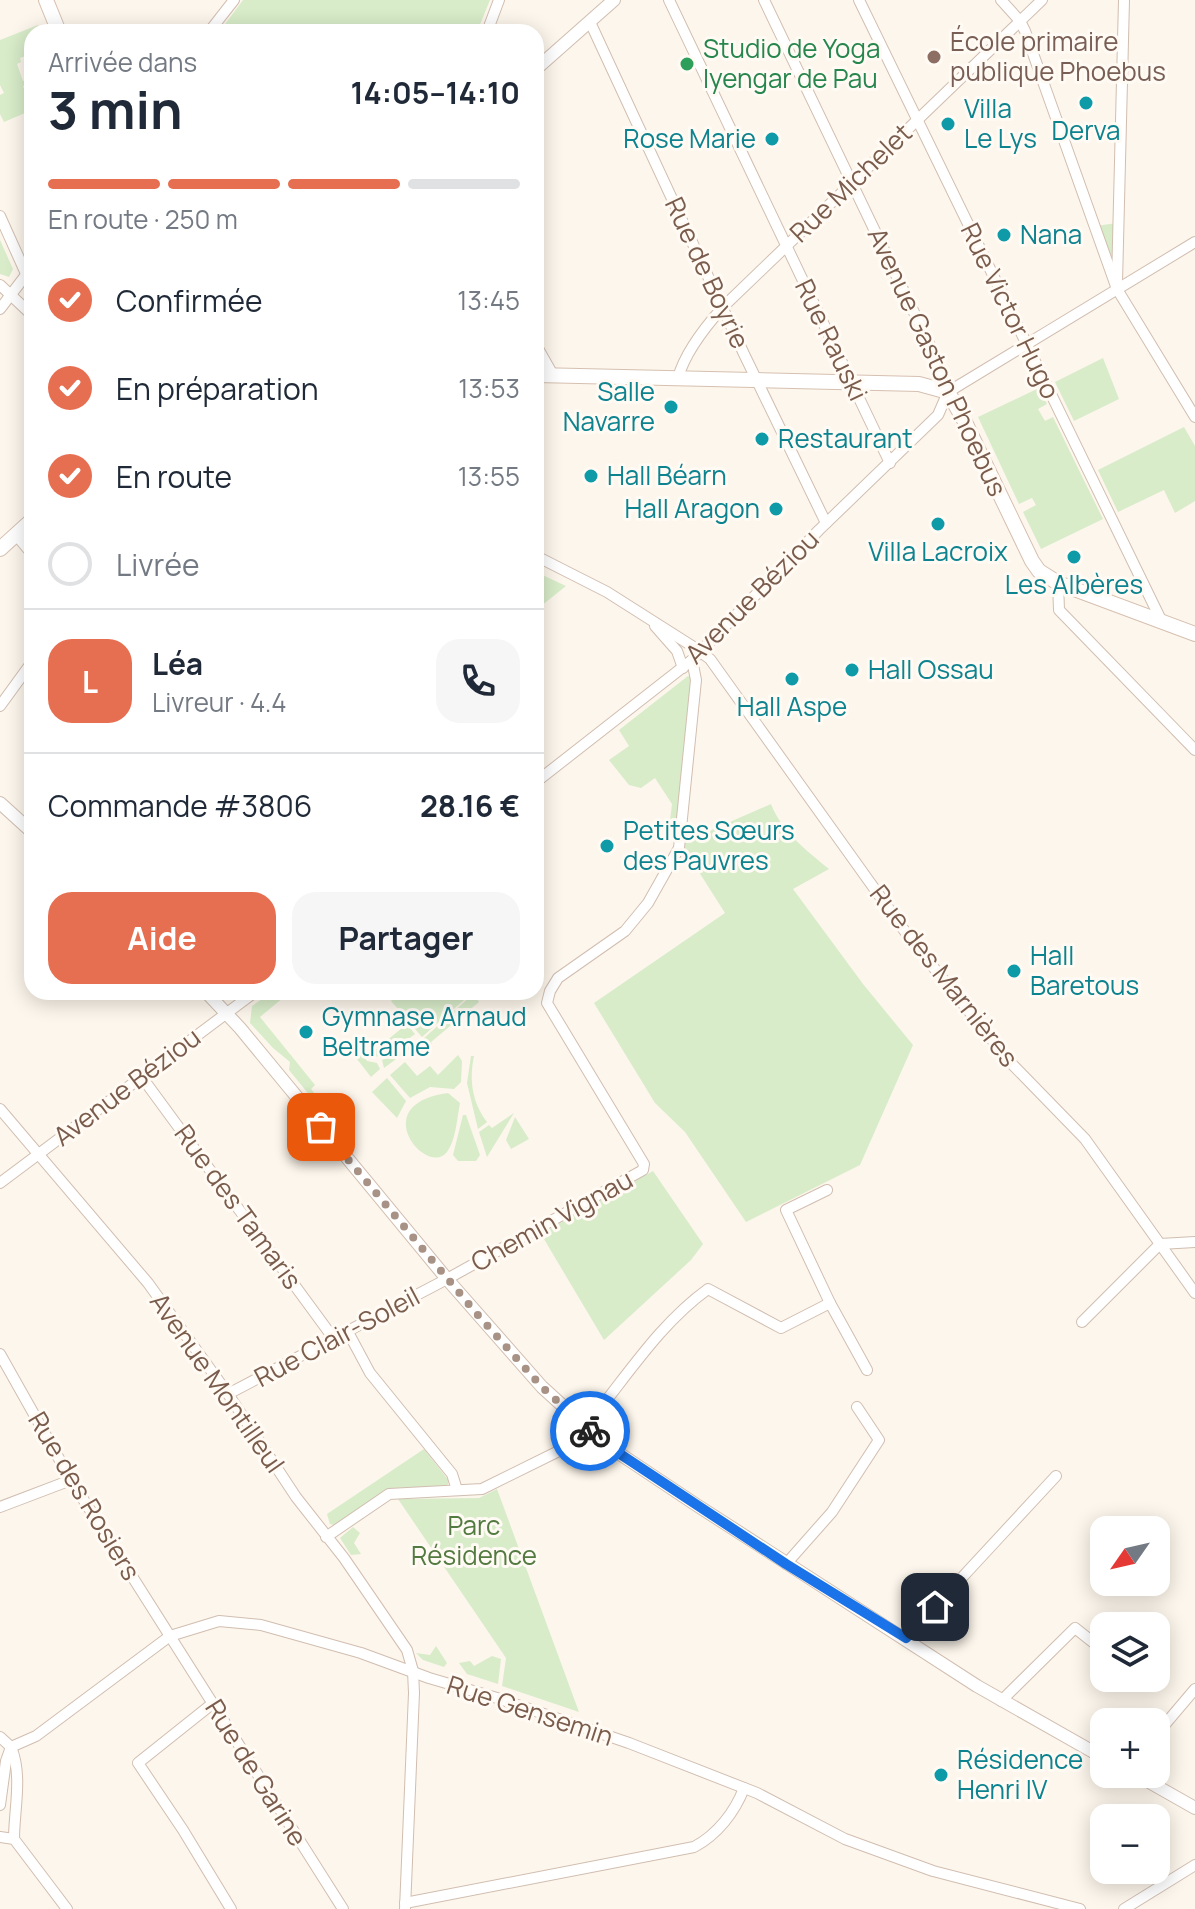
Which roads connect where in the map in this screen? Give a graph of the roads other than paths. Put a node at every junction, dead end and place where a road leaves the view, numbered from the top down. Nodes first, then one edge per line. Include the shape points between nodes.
1 (46, 0) edge
2 (234, 0) edge
3 (499, 0) edge
4 (614, 0) edge
5 (669, 0) edge
6 (764, 0) edge
7 (859, 0) edge
8 (1001, 0) edge
9 (1042, 0) edge
10 (1124, 0) edge
11 (1020, 21) junction
12 (590, 22) junction
13 (56, 24) edge
14 (215, 24) edge
15 (490, 24) edge
16 (544, 62) edge
17 (916, 119) junction
18 (852, 183) junction
19 (0, 216) edge
20 (1195, 242) edge
21 (786, 246) junction
22 (24, 260) edge
23 (24, 279) edge
24 (0, 285) edge
25 (1117, 289) junction
26 (11, 295) junction
27 (24, 307) edge
28 (723, 307) junction
29 (0, 309) edge
30 (1026, 343) junction
31 (544, 359) edge
32 (544, 375) edge
33 (553, 375) junction
34 (678, 378) junction
35 (757, 381) junction
36 (852, 382) junction
37 (948, 392) junction
38 (1193, 409) edge
39 (890, 463) junction
40 (826, 523) junction
41 (24, 528) edge
42 (16, 535) junction
43 (24, 544) edge
44 (0, 549) edge
45 (544, 560) edge
46 (1058, 583) junction
47 (649, 618) junction
48 (1162, 622) junction
49 (1195, 634) edge
50 (701, 651) junction
51 (692, 660) junction
52 (683, 668) junction
53 (24, 673) edge
54 (0, 706) edge
55 (1195, 750) edge
56 (544, 776) edge
57 (0, 803) edge
58 (24, 825) edge
59 (214, 1000) edge
60 (244, 1000) edge
61 (227, 1013) junction
62 (141, 1076) junction
63 (0, 1109) edge
64 (39, 1153) junction
65 (0, 1183) edge
66 (827, 1190) dead end
67 (1195, 1242) edge
68 (1160, 1244) junction
69 (447, 1279) junction
70 (1195, 1293) edge
71 (830, 1303) junction
72 (1082, 1322) dead end
73 (348, 1332) junction
74 (334, 1339) junction
75 (0, 1354) edge
76 (867, 1370) dead end
77 (228, 1394) junction
78 (857, 1407) dead end
79 (587, 1428) junction
80 (1056, 1476) dead end
81 (71, 1480) junction
82 (457, 1490) junction
83 (0, 1507) edge
84 (326, 1537) junction
85 (786, 1564) junction
86 (170, 1636) junction
87 (906, 1638) junction
88 (1090, 1640) edge
89 (413, 1671) junction
90 (1195, 1689) edge
91 (1001, 1701) junction
92 (212, 1704) junction
93 (1170, 1718) edge
94 (0, 1737) edge
95 (11, 1747) junction
96 (1090, 1750) edge
97 (744, 1788) junction
98 (1160, 1788) edge
99 (0, 1805) edge
100 (1195, 1808) edge
101 (0, 1837) edge
102 (14, 1839) junction
103 (1195, 1865) edge
104 (405, 1906) edge
105 (67, 1909) edge
106 (231, 1909) edge
107 (343, 1909) edge
108 (1080, 1909) edge
109 (1124, 1909) edge

1 - 13 main road
2 - 14 street
3 - 15 street
4 - 12 street
5 - 21 street, Rue Rauski
6 - 18 street, Avenue Gaston Phoebus
7 - 17 street, Rue Victor Hugo
8 - 11 street
9 - 11 street, Rue Michelet
10 - 25 street
11 - 17 street, Rue Michelet
11 - 25 street
12 - 16 street
12 - 28 street, Rue de Boyrie
17 - 18 street, Rue Michelet
17 - 30 street, Rue Victor Hugo
18 - 21 street, Rue Michelet
18 - 37 street, Avenue Gaston Phoebus
19 - 22 street
20 - 25 street
21 - 28 street, Rue Michelet
21 - 36 street, Rue Rauski
23 - 26 street
24 - 26 street
25 - 30 street
25 - 38 street
26 - 27 street
26 - 29 street
28 - 34 street, Rue Michelet via 689,353
28 - 35 street, Rue de Boyrie
30 - 37 street
30 - 48 street, Rue Victor Hugo
31 - 33 street
32 - 33 main road
33 - 34 main road
34 - 35 main road
35 - 36 main road
35 - 40 street, Rue de Boyrie
36 - 37 main road via 919,384
36 - 39 street, Rue Rauski
37 - 39 street, Avenue Béziou via 938,415
37 - 46 main road, Avenue Gaston Phoebus via 1032,561
39 - 40 street, Avenue Béziou
40 - 50 street, Avenue Béziou
41 - 42 main road
42 - 43 street
42 - 44 main road
45 - 47 street, Rue des Marnières
46 - 48 main road, Avenue Gaston Phoebus
46 - 55 street via 1059,610
47 - 50 street, Rue des Marnières
47 - 52 street via 677,651
48 - 49 main road, Avenue Gaston Phoebus
50 - 51 street, Avenue Béziou
50 - 68 street, Rue des Marnières via 909,937 1010,1062 1085,1139
51 - 52 street, Avenue Béziou
51 - 69 street, Chemin Vignau via 696,680 679,848 648,903 625,931 558,978 547,1003 643,1170
52 - 56 street, Avenue Béziou
53 - 54 street
57 - 58 street
59 - 61 street
60 - 61 street, Avenue Béziou
61 - 62 street, Avenue Béziou
61 - 69 street
62 - 64 street, Avenue Béziou
62 - 74 street, Rue des Tamaris
63 - 64 street, Avenue Montilleul
64 - 65 street, Avenue Béziou
64 - 77 street, Avenue Montilleul via 148,1283
66 - 71 street via 786,1210
67 - 68 street
68 - 70 street, Rue des Marnières
68 - 72 street
69 - 73 street, Rue Clair-Soleil
69 - 79 street via 542,1387
71 - 76 street
71 - 79 street via 781,1328 708,1289 661,1332
73 - 74 street, Rue Clair-Soleil
73 - 82 street via 370,1373 452,1474
74 - 77 street, Rue Clair-Soleil
75 - 81 street, Rue des Rosiers
77 - 84 street, Avenue Montilleul
78 - 85 street via 879,1440 832,1512
79 - 82 street via 571,1445 482,1489
79 - 85 street
80 - 87 street
81 - 83 street
81 - 86 street, Rue des Rosiers
82 - 84 street via 394,1492
84 - 89 street, Avenue Montilleul via 407,1650
85 - 87 street
86 - 89 street, Rue Gensemin via 219,1621 261,1625
86 - 92 street, Rue de Garine
86 - 95 street, Rue Gensemin via 36,1736
87 - 91 street
88 - 91 street via 1075,1628
89 - 97 street, Rue Gensemin
89 - 104 street
90 - 93 street
91 - 96 street
92 - 106 street via 138,1763
92 - 107 street, Rue de Garine
94 - 95 street
95 - 99 street
95 - 102 street via 18,1778
97 - 104 street via 738,1805 694,1847
97 - 108 street, Rue Gensemin via 845,1839 933,1871
98 - 100 street
101 - 102 street
102 - 105 street
103 - 109 street

